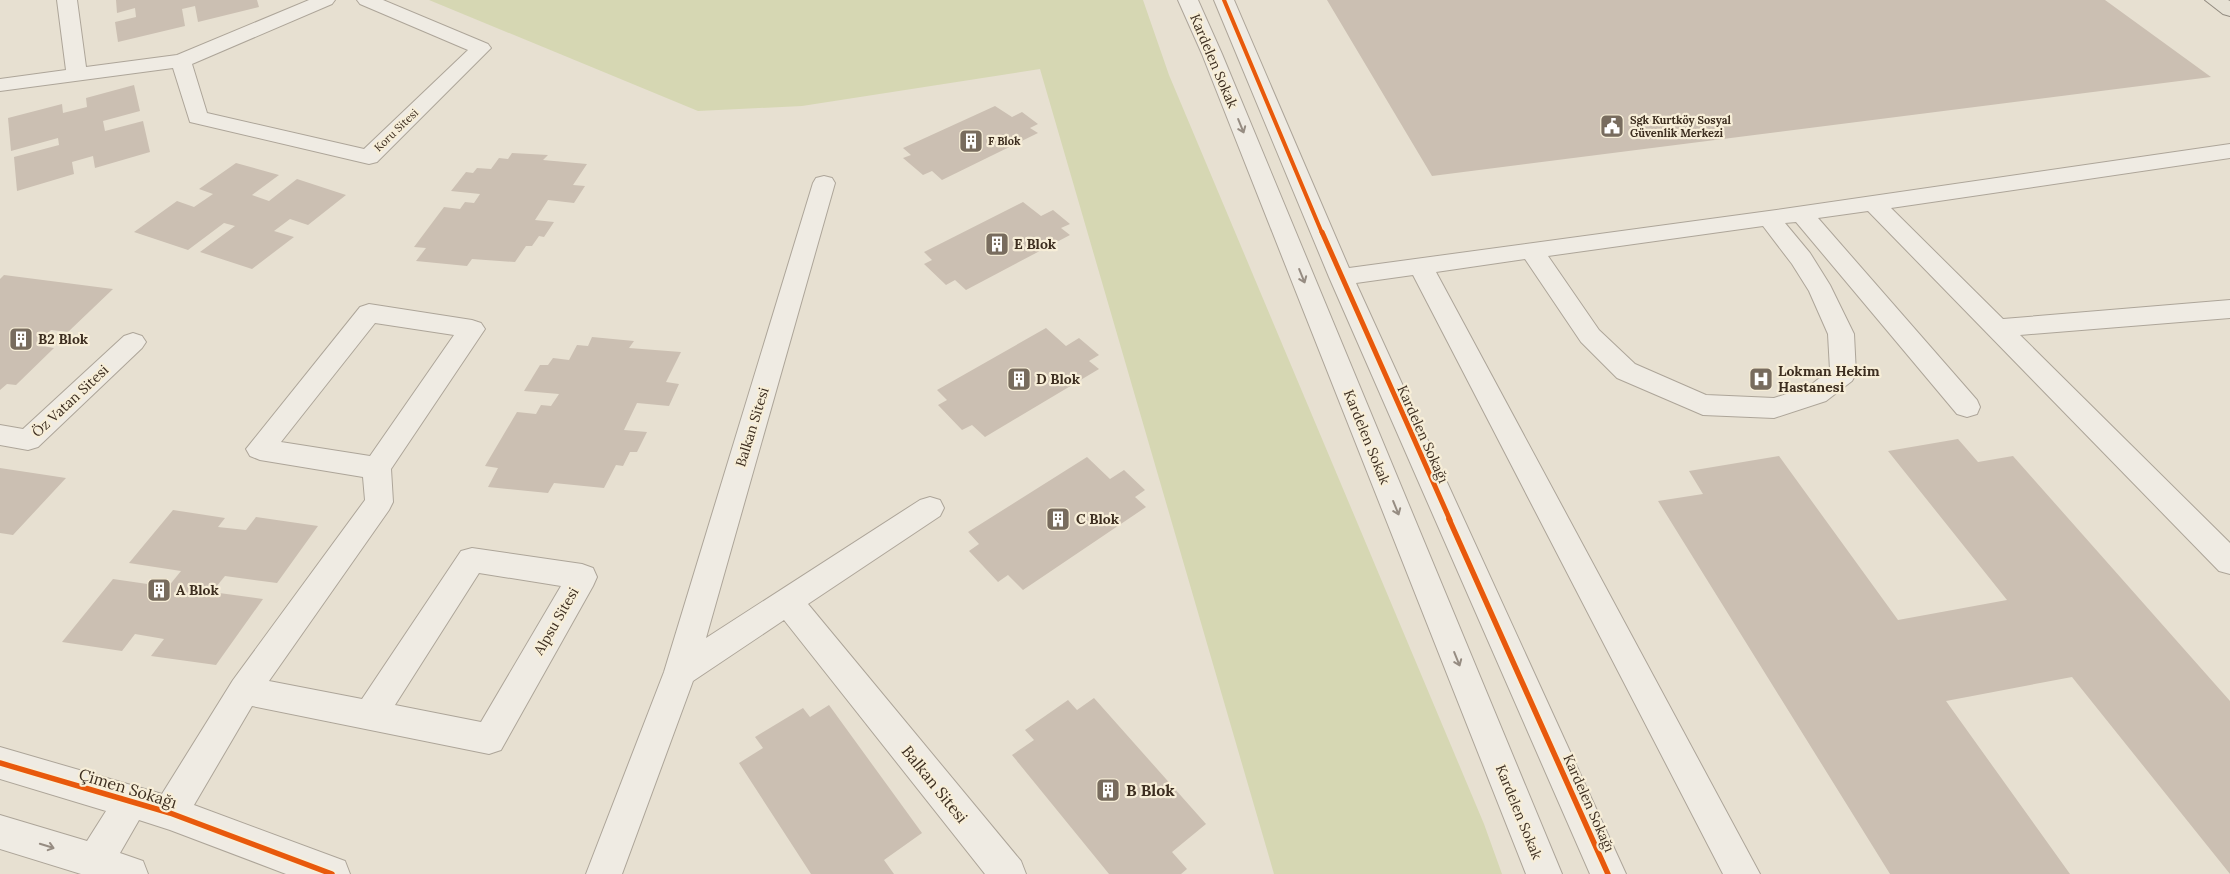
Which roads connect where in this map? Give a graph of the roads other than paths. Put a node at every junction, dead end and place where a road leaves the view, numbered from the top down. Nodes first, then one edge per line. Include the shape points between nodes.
1 (67, 0) edge
2 (325, 0) edge
3 (367, 0) edge
4 (1188, 0) edge
5 (1224, 0) edge
6 (2215, 0) edge
7 (2230, 10) edge
8 (181, 61) junction
9 (77, 73) junction
10 (0, 85) edge
11 (2230, 151) edge
12 (824, 183) dead end
13 (1873, 203) junction
14 (1802, 214) junction
15 (1768, 218) junction
16 (1531, 250) junction
17 (1420, 265) junction
18 (1341, 277) junction
19 (2230, 309) edge
20 (1997, 328) junction
21 (133, 342) dead end
22 (1967, 407) dead end
23 (0, 435) edge
24 (377, 468) junction
25 (930, 508) dead end
26 (2230, 562) edge
27 (786, 602) junction
28 (680, 672) junction
29 (244, 690) junction
30 (370, 715) junction
31 (0, 763) edge
32 (132, 801) junction
33 (170, 813) junction
34 (0, 832) edge
35 (95, 861) junction
36 (130, 874) edge
37 (332, 874) edge
38 (604, 874) edge
39 (1008, 874) edge
40 (1544, 874) edge
41 (1608, 874) edge
42 (1742, 874) edge

1 - 9 street
2 - 8 street
3 - 8 street, Koru Sitesi via 481,48 369,157 198,117
4 -> 40 street, Kardelen Sokak
5 - 18 street, Kardelen Sokağı
6 - 7 main road
8 - 9 street
9 - 10 street
11 - 13 street
12 - 28 street, Balkan Sitesi
13 - 14 street
13 - 20 street
14 - 15 street
14 - 22 street
15 - 16 street
15 - 16 street via 1801,259 1821,291 1841,334 1843,374 1817,394 1774,408 1703,405 1626,371 1590,336
16 - 17 street
17 - 18 street
17 - 42 street
18 - 41 street, Kardelen Sokağı
19 - 20 street
20 - 26 street
21 - 23 street, Öz Vatan Sitesi via 28,440
24 - 24 street via 260,449 369,313 472,329
24 - 29 street via 379,502
25 - 27 street
27 - 28 street
27 - 39 street, Balkan Sitesi
28 - 38 street, Balkan Sitesi
29 - 30 street, Alpsu Sitesi
29 - 33 street
30 - 30 street, Alpsu Sitesi via 489,739 582,577 472,560
31 - 32 street, Çimen Sokağı
32 - 33 street, Çimen Sokağı
32 - 35 street
33 - 37 street, Çimen Sokağı
34 -> 35 street
35 - 36 street

